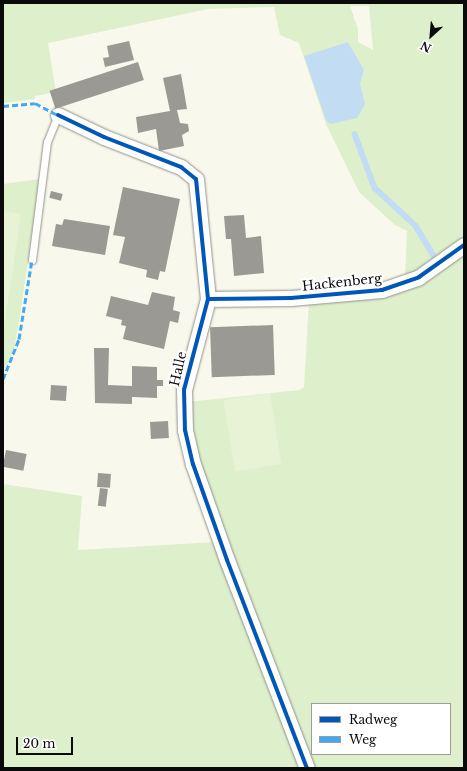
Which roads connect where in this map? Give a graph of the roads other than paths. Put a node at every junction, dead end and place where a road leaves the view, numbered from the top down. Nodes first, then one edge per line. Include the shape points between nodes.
1 (58, 115) joint
2 (464, 245) edge
3 (32, 260) dead end
4 (208, 299) junction
5 (307, 768) edge

1 - 3 lane, Halle via 47,142
1 - 4 street, Halle via 104,137 181,167 194,177 202,218
2 - 4 street, Hackenberg via 428,272 382,290 290,298
4 - 5 street, Halle via 184,390 187,444 227,560

